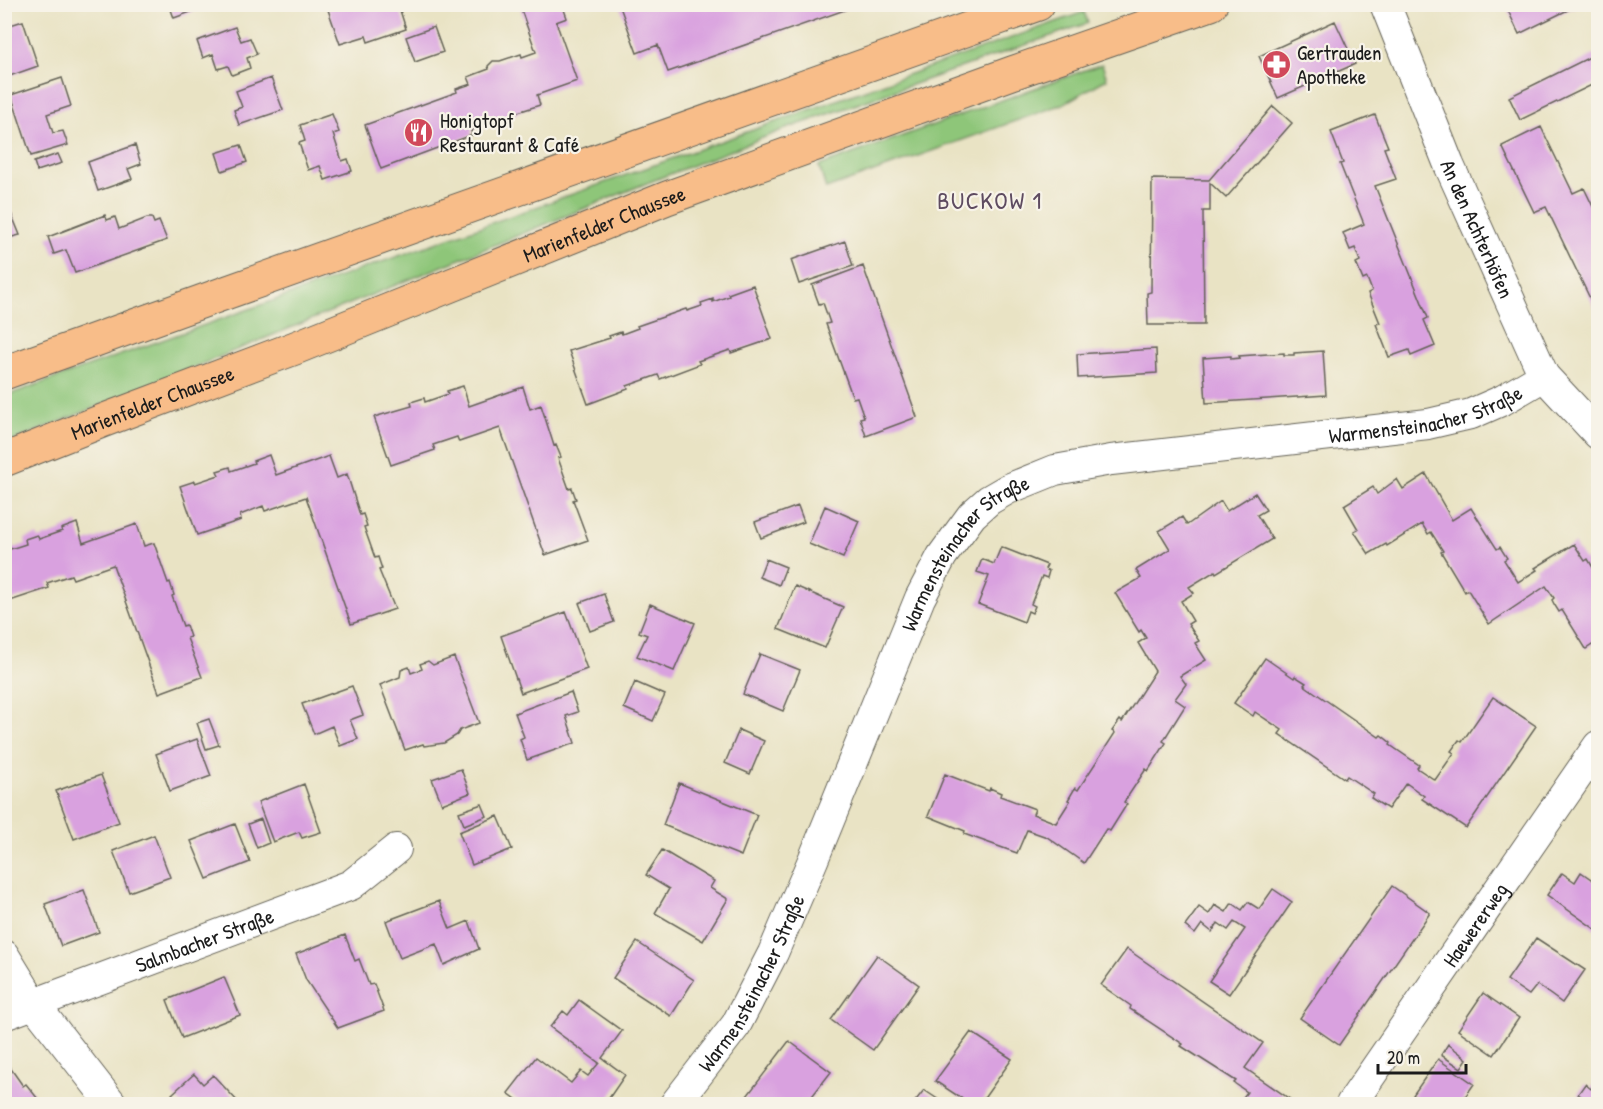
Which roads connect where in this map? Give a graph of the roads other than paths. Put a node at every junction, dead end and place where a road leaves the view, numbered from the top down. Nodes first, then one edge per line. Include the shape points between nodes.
1 (1038, 4) edge
2 (1211, 4) edge
3 (1385, 4) edge
4 (4, 373) edge
5 (1544, 376) junction
6 (1599, 435) edge
7 (4, 460) edge
8 (1599, 746) edge
9 (396, 849) dead end
10 (4, 954) edge
11 (34, 1004) junction
12 (4, 1015) edge
13 (112, 1104) edge
14 (675, 1104) edge
15 (1351, 1104) edge

1 - 4 main road
2 - 7 main road, Marienfelder Chaussee via 679,194
3 - 5 street, An den Achterhöfen via 1449,165
5 - 6 street, An den Achterhöfen
5 - 14 street, Warmensteinacher Straße via 1503,400 1439,422 1111,460 1055,470 989,500 972,515 942,556 920,598 809,870 736,1025
8 - 15 street, Haewererweg
9 - 11 street, Salmbacher Straße via 351,885
10 - 11 street
11 - 12 street, Salmbacher Straße
11 - 13 street

